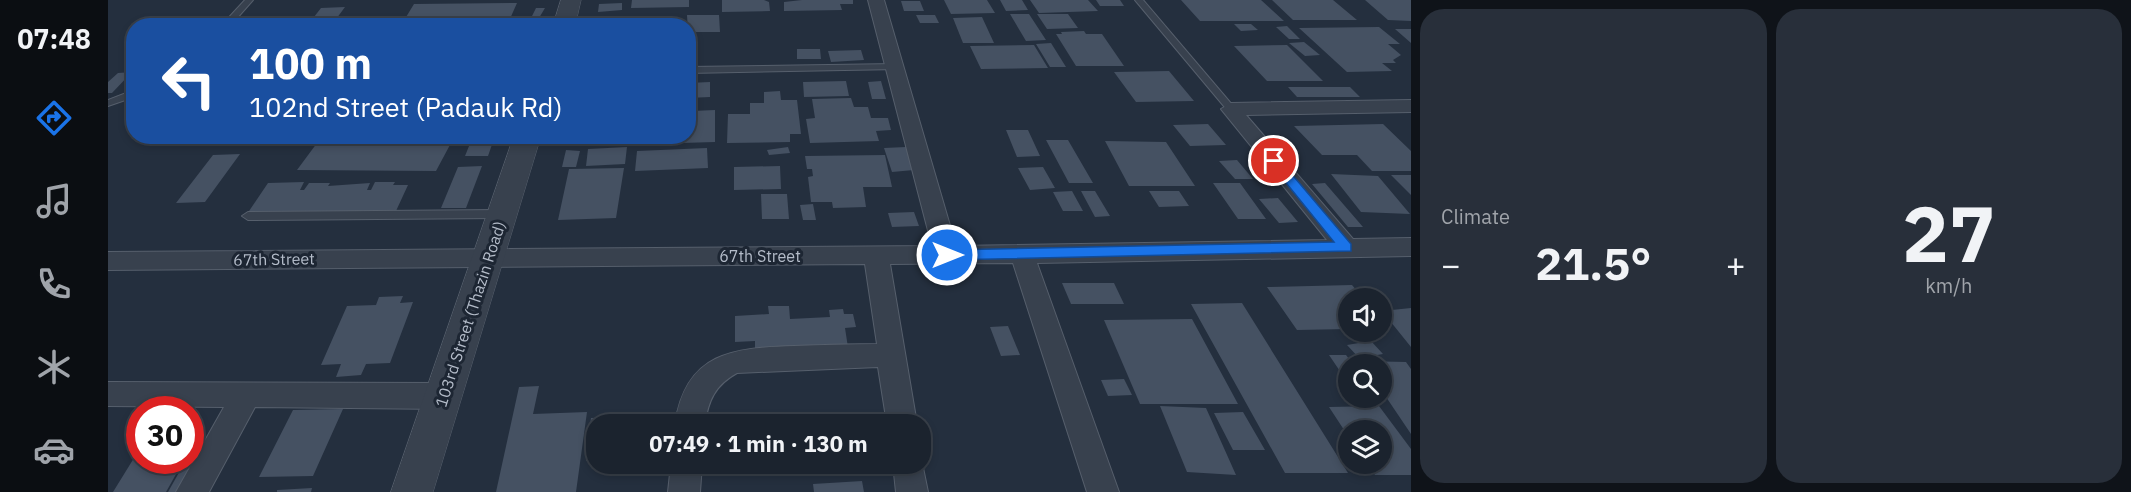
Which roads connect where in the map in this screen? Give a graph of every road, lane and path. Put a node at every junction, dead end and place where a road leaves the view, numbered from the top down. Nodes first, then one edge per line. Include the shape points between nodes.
1 (249, 0) edge
2 (571, 0) edge
3 (876, 0) edge
4 (1139, 0) edge
5 (232, 18) edge
6 (566, 18) edge
7 (896, 67) junction
8 (696, 70) edge
9 (126, 96) edge
10 (108, 103) edge
11 (1411, 106) edge
12 (1231, 109) junction
13 (525, 144) edge
14 (503, 214) junction
15 (248, 216) dead end
16 (1346, 247) junction
17 (1411, 247) edge
18 (1022, 254) junction
19 (876, 255) junction
20 (947, 255) junction
21 (487, 257) junction
22 (108, 261) edge
23 (892, 356) junction
24 (108, 394) edge
25 (247, 395) junction
26 (444, 396) junction
27 (691, 414) edge
28 (901, 414) edge
29 (686, 474) edge
30 (909, 474) edge
31 (192, 492) edge
32 (412, 492) edge
33 (684, 492) edge
34 (912, 492) edge
35 (1103, 492) edge

1 - 5 lane
2 - 6 street
3 - 7 street
4 - 12 lane
7 - 8 lane
7 - 20 street
9 - 10 lane
11 - 12 street
12 - 16 street
13 - 14 street, 103rd Street (Thazin Road)
14 - 15 lane
14 - 21 street, 103rd Street (Thazin Road)
16 - 17 street, 67th Street
16 - 18 street, 67th Street
18 - 20 street, 67th Street
18 - 35 street
19 - 20 street, 67th Street
19 - 21 street, 67th Street
19 - 23 street
21 - 22 street, 67th Street
21 - 26 street, 103rd Street (Thazin Road)
23 - 27 street via 768,359 727,364 700,387
23 - 28 street
24 - 25 street
25 - 26 street
25 - 31 street
26 - 32 street, 103rd Street (Thazin Road)
29 - 33 street
30 - 34 street

